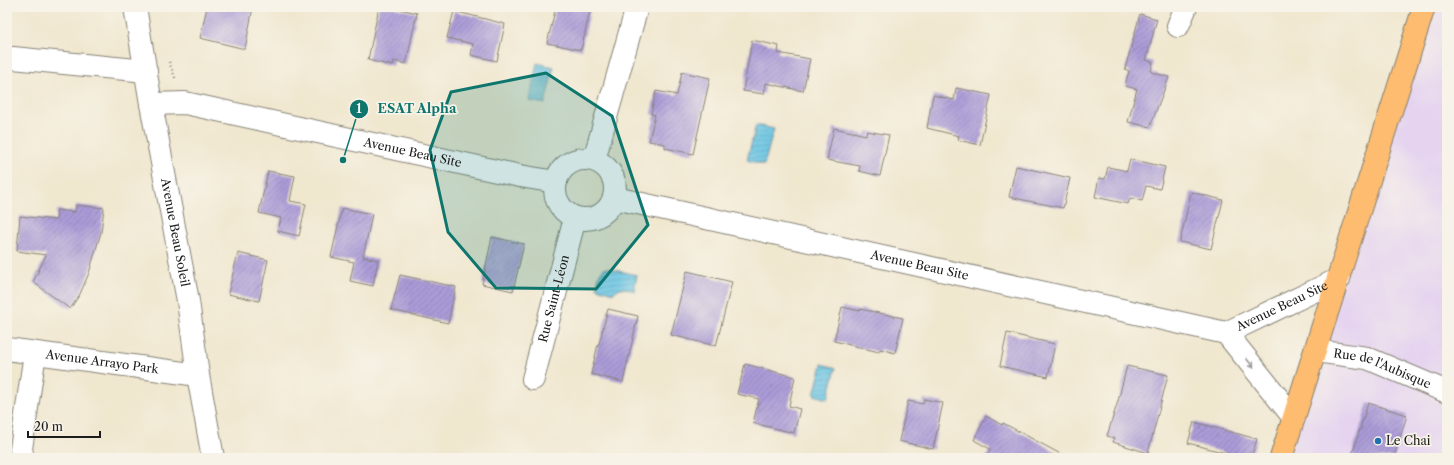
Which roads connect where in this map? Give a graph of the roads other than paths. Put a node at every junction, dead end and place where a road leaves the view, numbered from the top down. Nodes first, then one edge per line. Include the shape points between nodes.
1 (135, 7) edge
2 (637, 7) edge
3 (1424, 7) edge
4 (13, 58) dead end
5 (146, 71) junction
6 (151, 104) junction
7 (594, 160) junction
8 (556, 182) junction
9 (615, 198) junction
10 (575, 218) junction
11 (1339, 279) junction
12 (1226, 333) junction
13 (7, 349) edge
14 (1316, 351) junction
15 (35, 353) junction
16 (198, 375) junction
17 (533, 379) dead end
18 (1447, 392) edge
19 (1294, 418) junction
20 (23, 458) edge
21 (213, 458) edge
22 (1282, 458) edge

1 - 5 street, Avenue Beau Soleil
2 - 7 street
3 - 11 main road
4 - 5 street
5 - 6 street, Avenue Beau Soleil
6 - 8 street, Avenue Beau Site via 185,103
6 - 16 street, Avenue Beau Soleil via 188,301
7 - 8 street via 575,161 560,173
7 - 9 street via 610,171 615,184
8 - 10 street via 555,191 561,208
9 - 10 street via 604,214 585,220
9 - 12 street, Avenue Beau Site
10 - 17 street, Rue Saint-Léon
11 - 12 street, Avenue Beau Site
11 - 14 main road
12 -> 19 street, Avenue Beau Site
13 - 15 street, Avenue Arrayo Park
14 - 18 street, Rue de l'Aubisque via 1367,358
14 - 19 main road
15 - 16 street, Avenue Arrayo Park
15 - 20 street via 21,449
16 - 21 street, Avenue Beau Soleil
19 - 22 main road

